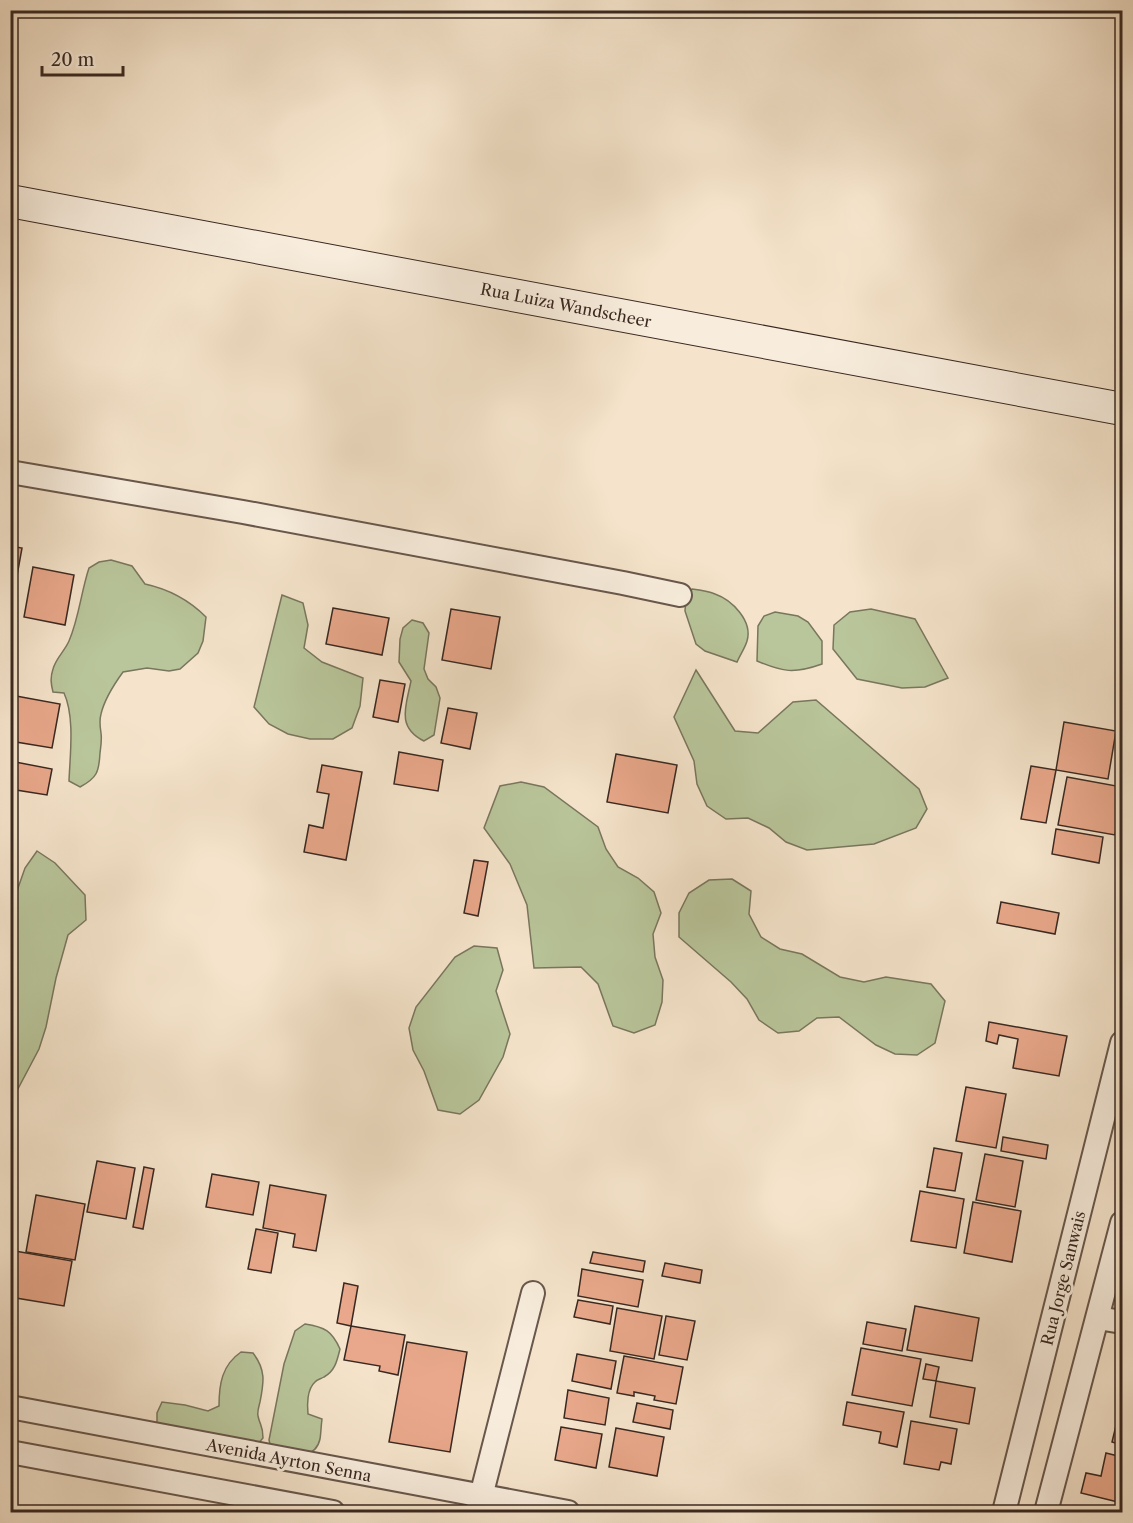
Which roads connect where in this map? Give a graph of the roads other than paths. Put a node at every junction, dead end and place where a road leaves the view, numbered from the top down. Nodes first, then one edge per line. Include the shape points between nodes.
1 (10, 201) edge
2 (1122, 409) edge
3 (10, 472) edge
4 (680, 595) dead end
5 (1122, 1043) edge
6 (1122, 1223) edge
7 (533, 1293) dead end
8 (1098, 1317) junction
9 (1122, 1322) edge
10 (10, 1407) edge
11 (10, 1452) edge
12 (479, 1504) edge
13 (333, 1512) edge
14 (568, 1512) edge
15 (1004, 1512) edge
16 (1046, 1512) edge

1 - 2 main road, Rua Luiza Wandscheer
3 - 4 street
5 - 15 street, Rua Jorge Sanwais
6 - 8 street
7 - 12 street
8 - 9 street
8 - 16 street
10 - 12 street, Avenida Ayrton Senna
11 - 13 street
12 - 14 street, Avenida Ayrton Senna

